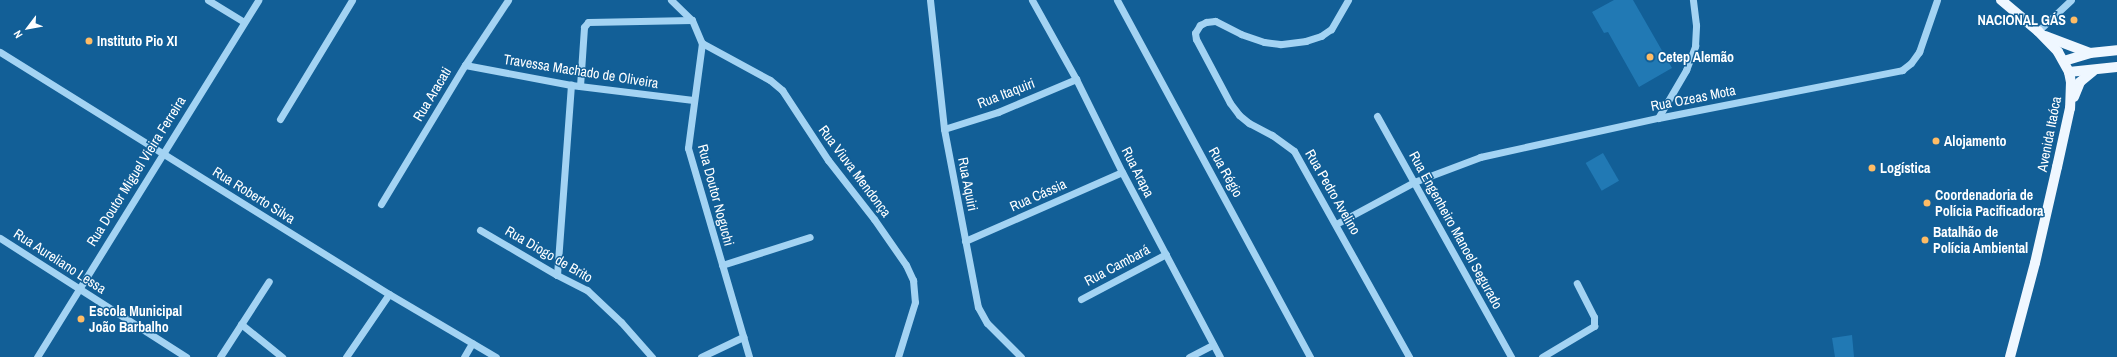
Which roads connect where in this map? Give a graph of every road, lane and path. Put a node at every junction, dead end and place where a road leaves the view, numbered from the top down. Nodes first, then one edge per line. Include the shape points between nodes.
1 (208, 0) edge
2 (258, 0) edge
3 (352, 0) edge
4 (508, 0) edge
5 (671, 0) edge
6 (930, 0) edge
7 (1032, 0) edge
8 (1117, 0) edge
9 (1348, 0) edge
10 (1693, 0) edge
11 (1937, 0) edge
12 (2001, 0) edge
13 (2071, 0) edge
14 (692, 20) junction
15 (244, 22) junction
16 (2040, 33) junction
17 (702, 43) junction
18 (2117, 50) edge
19 (0, 52) edge
20 (2090, 53) junction
21 (2064, 61) junction
22 (465, 66) junction
23 (2117, 67) edge
24 (2095, 70) junction
25 (2069, 72) junction
26 (1076, 79) junction
27 (571, 85) junction
28 (580, 86) junction
29 (693, 100) junction
30 (2070, 108) junction
31 (1377, 116) dead end
32 (1658, 118) junction
33 (280, 119) dead end
34 (944, 129) junction
35 (162, 154) junction
36 (1122, 172) junction
37 (1414, 182) junction
38 (381, 204) dead end
39 (1336, 224) junction
40 (480, 230) dead end
41 (810, 236) dead end
42 (0, 238) edge
43 (965, 241) junction
44 (1166, 254) junction
45 (722, 265) junction
46 (557, 275) junction
47 (269, 280) dead end
48 (1577, 283) dead end
49 (79, 288) junction
50 (389, 294) junction
51 (1081, 299) dead end
52 (241, 324) junction
53 (743, 337) junction
54 (472, 343) junction
55 (1213, 345) junction
56 (2012, 346) junction
57 (37, 357) edge
58 (186, 357) edge
59 (220, 357) edge
60 (282, 357) edge
61 (346, 357) edge
62 (464, 357) edge
63 (496, 357) edge
64 (652, 357) edge
65 (701, 357) edge
66 (749, 357) edge
67 (898, 357) edge
68 (1021, 357) edge
69 (1189, 357) edge
70 (1220, 357) edge
71 (1310, 357) edge
72 (1409, 357) edge
73 (1511, 357) edge
74 (1542, 357) edge
75 (2006, 357) edge
76 (2010, 357) edge

1 - 15 street
2 - 15 street, Rua Doutor Miguel Vieira Ferreira
3 - 33 street
4 - 22 street, Rua Aracati
5 - 14 street
6 - 34 street, Rua Aquiri
7 - 26 street, Rua Arapa
8 - 71 street, Rua Régio
9 - 39 street, Rua Pedro Avelino via 1327,32 1296,43 1264,42 1215,21 1200,25 1195,33 1198,44 1230,103 1249,123 1282,141 1294,151
10 - 32 street via 1695,46 1686,70
11 - 32 street, Rua Ozeas Mota via 1919,52 1902,70
12 - 16 main road, Avenida Itaóca
13 - 16 street
14 - 17 street
14 - 28 street via 588,22 584,27
15 - 35 street, Rua Doutor Miguel Vieira Ferreira
16 - 20 main road
16 - 21 main road, Avenida Itaóca
17 - 29 street, Rua Doutor Noguchi
17 - 67 street, Rua Viuva Mendonça via 770,80 782,90 824,154 906,265 916,290 916,302
18 - 20 main road
19 - 35 street, Rua Roberto Silva
20 - 21 main road
21 - 25 main road, Avenida Itaóca
22 - 27 street, Travessa Machado de Oliveira
22 - 38 street, Rua Aracati
23 - 24 main road
24 - 25 main road
24 - 30 main road via 2083,77
25 - 30 main road, Avenida Itaóca via 2072,82
26 - 34 street, Rua Itaquiri via 998,112
26 - 36 street, Rua Arapa
27 - 28 street, Travessa Machado de Oliveira
27 - 46 street
28 - 29 street, Travessa Machado de Oliveira
29 - 45 street, Rua Doutor Noguchi via 688,148
30 - 56 main road, Avenida Itaóca via 2035,263
31 - 37 street, Rua Engenheiro Manoel Segurado
32 - 37 street, Rua Ozeas Mota via 1480,157
34 - 43 street, Rua Aquiri
35 - 49 street, Rua Doutor Miguel Vieira Ferreira
35 - 50 street, Rua Roberto Silva
36 - 43 street, Rua Cássia
36 - 44 street, Rua Arapa
37 - 39 street, Rua Ozeas Mota
37 - 73 street, Rua Engenheiro Manoel Segurado
39 - 72 street, Rua Pedro Avelino
40 - 46 street, Rua Diogo de Brito
41 - 45 street
42 - 49 street, Rua Aureliano Lessa
43 - 68 street, Rua Aquiri via 978,307 987,323
44 - 51 street, Rua Cambará
44 - 55 street, Rua Arapa
45 - 53 street, Rua Doutor Noguchi
46 - 64 street, Rua Diogo de Brito via 587,290 621,322
47 - 52 street
48 - 74 street via 1594,316 1594,326
49 - 57 street, Rua Doutor Miguel Vieira Ferreira
49 - 58 street, Rua Aureliano Lessa
50 - 54 street, Rua Roberto Silva
50 - 61 street
52 - 59 street
52 - 60 street
53 - 65 street
53 - 66 street, Rua Doutor Noguchi
54 - 62 street
54 - 63 street, Rua Roberto Silva
55 - 69 street
55 - 70 street, Rua Arapa
56 - 75 main road, Avenida Itaóca
56 - 76 main road, Avenida Itaóca

